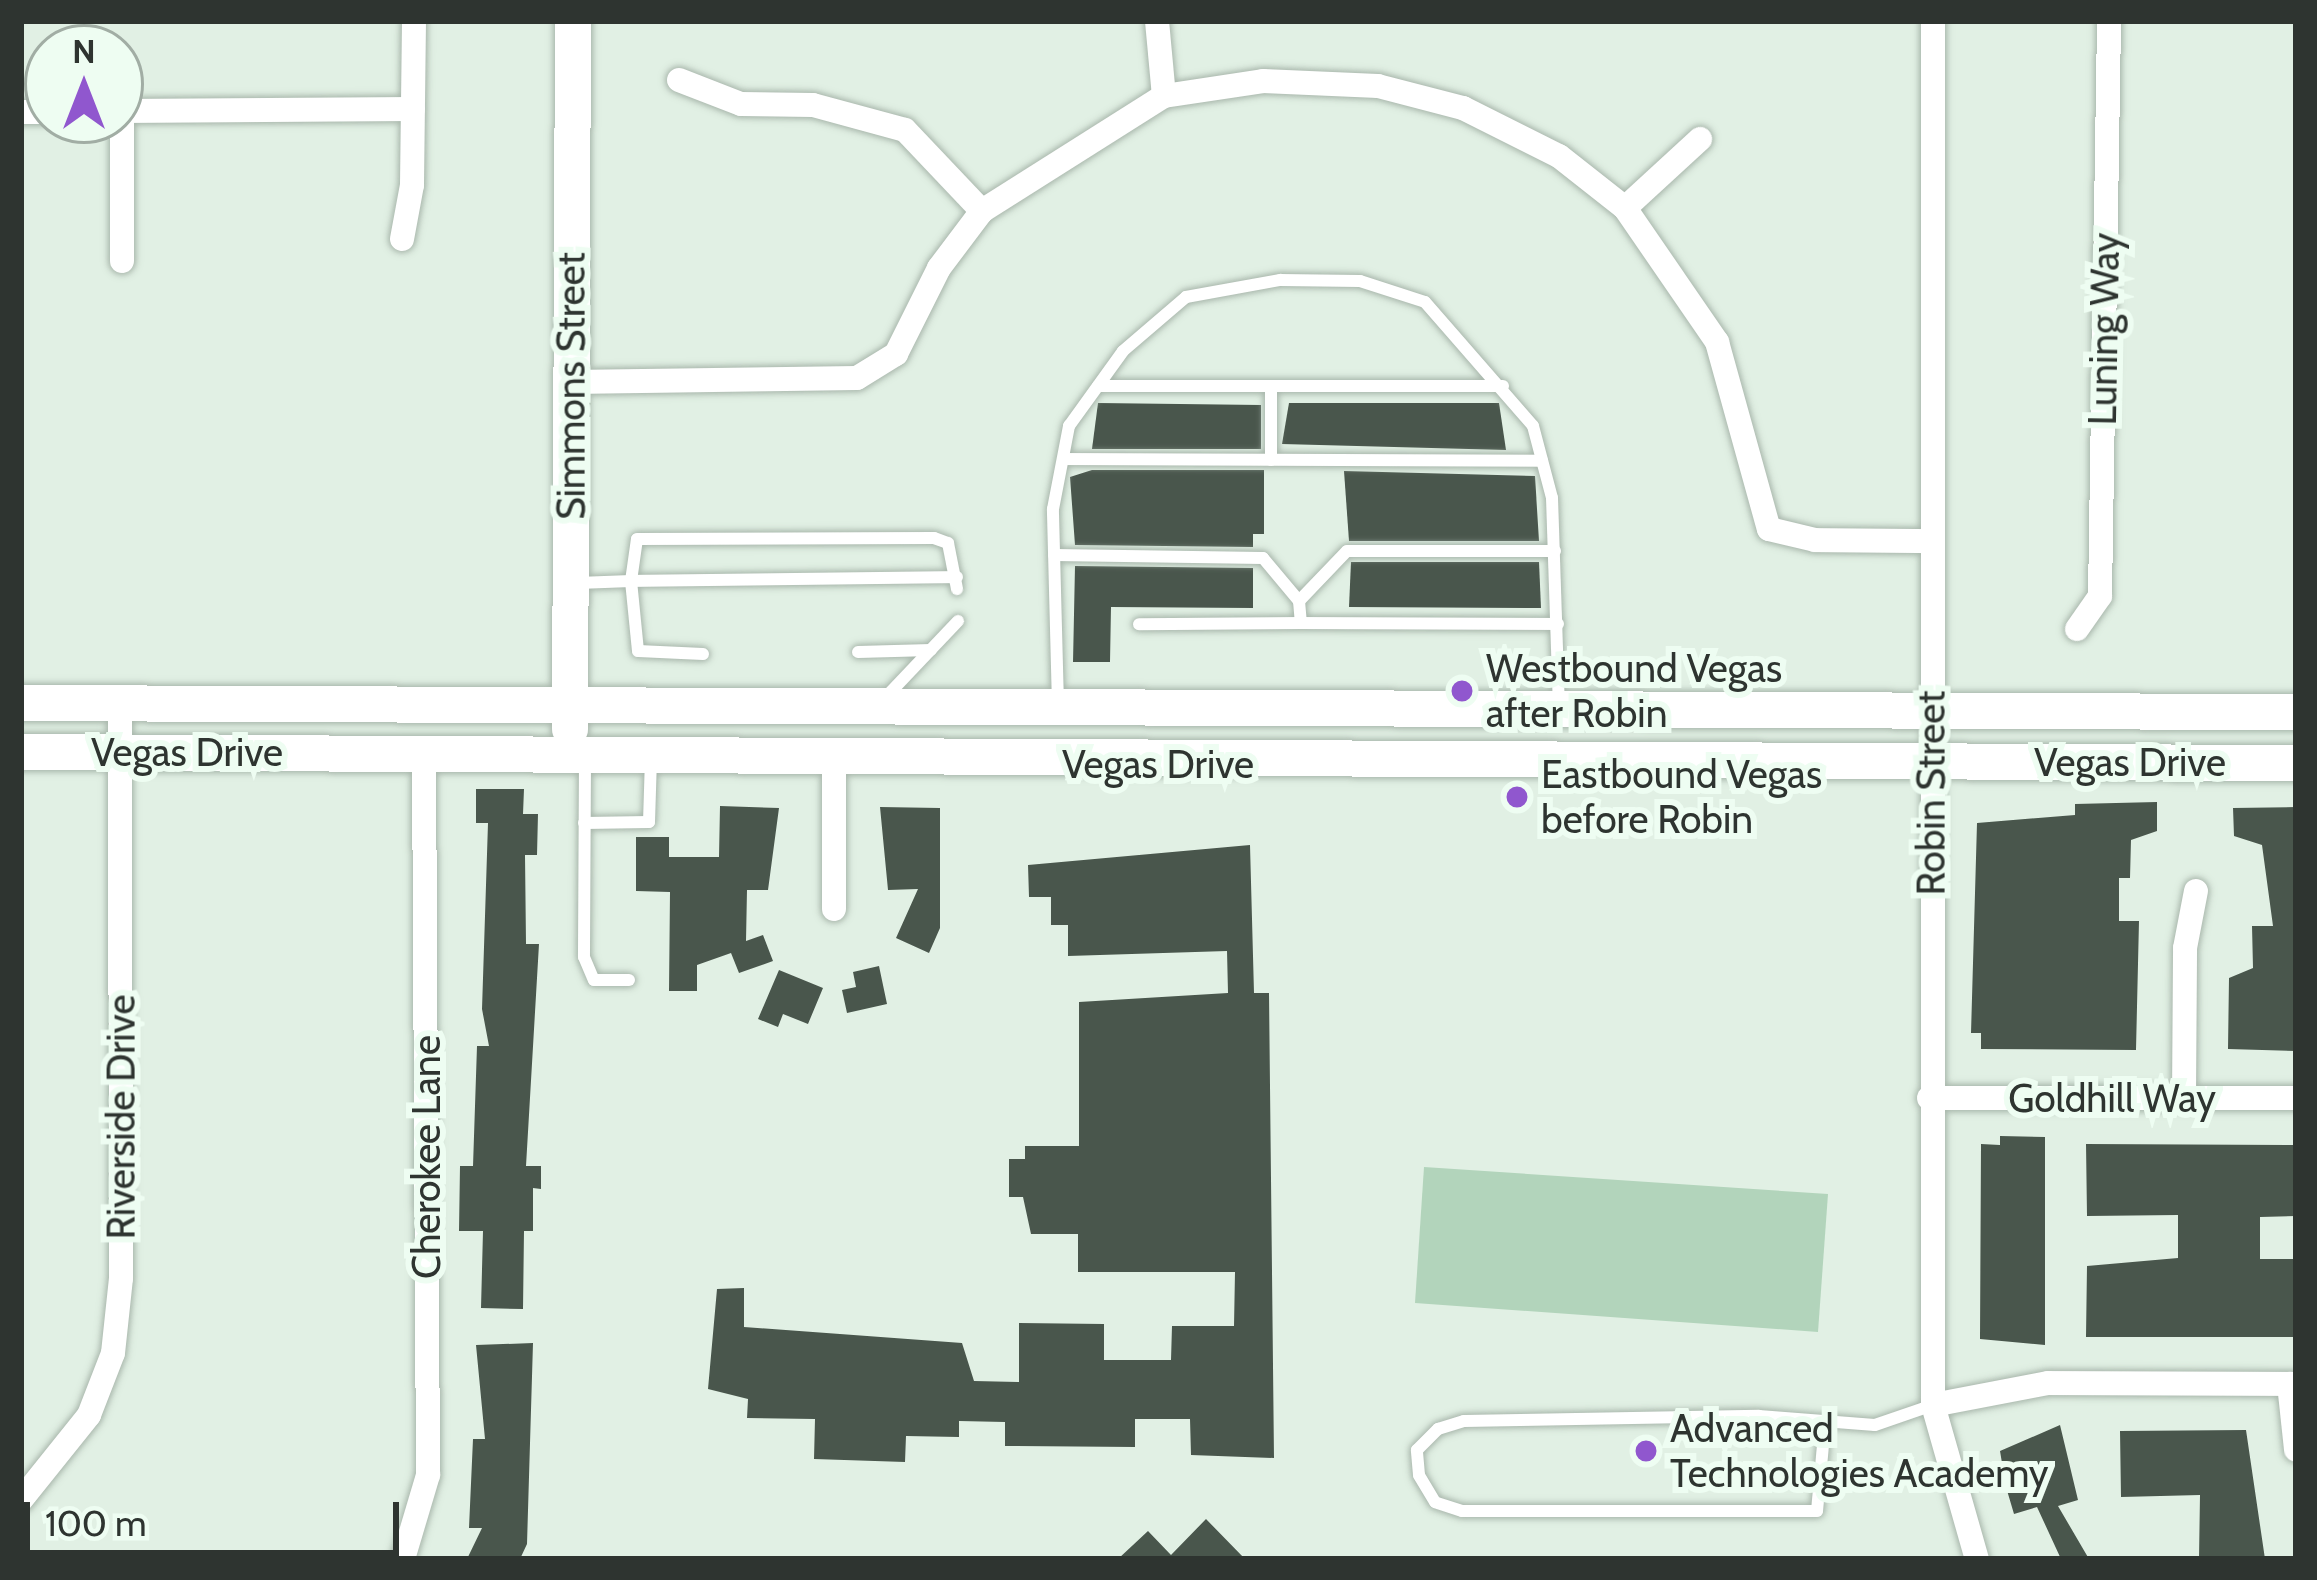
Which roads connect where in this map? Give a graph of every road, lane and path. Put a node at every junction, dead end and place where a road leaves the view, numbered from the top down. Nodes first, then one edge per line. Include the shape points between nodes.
1 (414, 21) edge
2 (573, 21) edge
3 (1157, 21) edge
4 (1933, 21) edge
5 (2109, 21) edge
6 (680, 80) dead end
7 (1164, 96) junction
8 (413, 109) junction
9 (144, 111) edge
10 (1700, 139) dead end
11 (121, 144) edge
12 (1625, 208) junction
13 (982, 211) junction
14 (402, 239) dead end
15 (122, 261) dead end
16 (572, 382) junction
17 (1098, 386) junction
18 (1271, 386) junction
19 (1503, 386) junction
20 (1063, 459) junction
21 (1271, 460) junction
22 (1543, 460) junction
23 (1932, 541) junction
24 (1555, 551) junction
25 (1054, 555) junction
26 (631, 581) junction
27 (570, 583) junction
28 (1299, 601) junction
29 (958, 621) dead end
30 (1301, 622) junction
31 (1138, 624) dead end
32 (1558, 624) junction
33 (2077, 629) dead end
34 (932, 650) junction
35 (858, 652) dead end
36 (703, 654) dead end
37 (21, 704) edge
38 (120, 704) junction
39 (570, 704) junction
40 (880, 707) junction
41 (1058, 712) junction
42 (1324, 712) junction
43 (1559, 712) junction
44 (1931, 712) junction
45 (2296, 712) edge
46 (577, 751) junction
47 (21, 752) edge
48 (120, 752) junction
49 (424, 752) junction
50 (652, 755) junction
51 (834, 759) junction
52 (1930, 762) junction
53 (2296, 763) edge
54 (1326, 764) junction
55 (584, 823) junction
56 (2196, 891) dead end
57 (834, 909) dead end
58 (629, 980) dead end
59 (1929, 1098) junction
60 (2184, 1098) junction
61 (2296, 1098) edge
62 (2292, 1384) edge
63 (1933, 1405) junction
64 (1825, 1423) junction
65 (2296, 1450) edge
66 (21, 1500) edge
67 (403, 1559) edge
68 (1977, 1559) edge

1 - 8 street
2 - 16 main road, Simmons Street
3 - 7 street
4 - 23 street, Robin Street
5 - 33 street, Luning Way via 2100,596
6 - 13 street via 741,104 813,105 904,130
7 - 12 street via 1263,82 1378,86 1463,108 1559,156
7 - 13 street
8 - 9 street
8 - 14 street
10 - 12 street
11 - 15 street
12 - 23 street via 1717,342 1769,529 1815,540
13 - 16 street via 877,371
16 - 27 main road, Simmons Street
17 - 18 lane
17 - 19 lane via 1186,297 1280,280 1360,281 1425,302
17 - 20 lane via 1069,426
18 - 19 lane
18 - 21 lane
19 - 22 lane via 1533,426
20 - 21 lane
20 - 25 lane
21 - 22 lane
22 - 24 lane
23 - 44 street, Robin Street
24 - 28 lane via 1347,551
24 - 32 lane
25 - 28 lane via 1263,558
25 - 41 lane
26 - 26 lane via 637,539 934,538 948,543 957,583
26 - 27 lane
26 - 36 lane via 638,651
27 - 39 main road, Simmons Street
28 - 30 lane
29 - 34 lane
30 - 31 lane
30 - 32 lane
32 - 43 lane
34 - 35 lane
34 - 40 lane via 896,676
37 - 38 main road, Vegas Drive
38 - 39 main road, Vegas Drive
38 - 48 street, Riverside Drive
39 - 40 main road, Vegas Drive
39 - 46 main road, Simmons Street
40 - 41 main road, Vegas Drive
41 - 42 main road, Vegas Drive
42 - 43 main road, Vegas Drive
42 - 54 main road
43 - 44 main road, Vegas Drive
44 - 45 main road, Vegas Drive
44 - 52 street, Robin Street
46 - 49 main road, Vegas Drive
46 - 50 main road, Vegas Drive
46 - 55 lane
47 - 48 main road, Vegas Drive
48 - 49 main road, Vegas Drive
48 - 66 street, Riverside Drive via 121,1278 113,1353 89,1415
49 - 67 street, Cherokee Lane via 428,1475
50 - 51 main road, Vegas Drive
50 - 55 lane via 649,822
51 - 54 main road, Vegas Drive
51 - 57 street
52 - 53 main road, Vegas Drive
52 - 54 main road, Vegas Drive
52 - 59 street, Robin Street
55 - 58 lane via 584,957 594,980
56 - 60 street via 2185,948
59 - 60 street, Goldhill Way
59 - 63 street, Robin Street
60 - 61 street, Goldhill Way
62 - 63 street via 2048,1383
62 - 65 street
63 - 64 lane via 1875,1425
63 - 68 street, Robin Street
64 - 64 lane via 1464,1420 1417,1450 1419,1475 1435,1502 1462,1511 1817,1511

